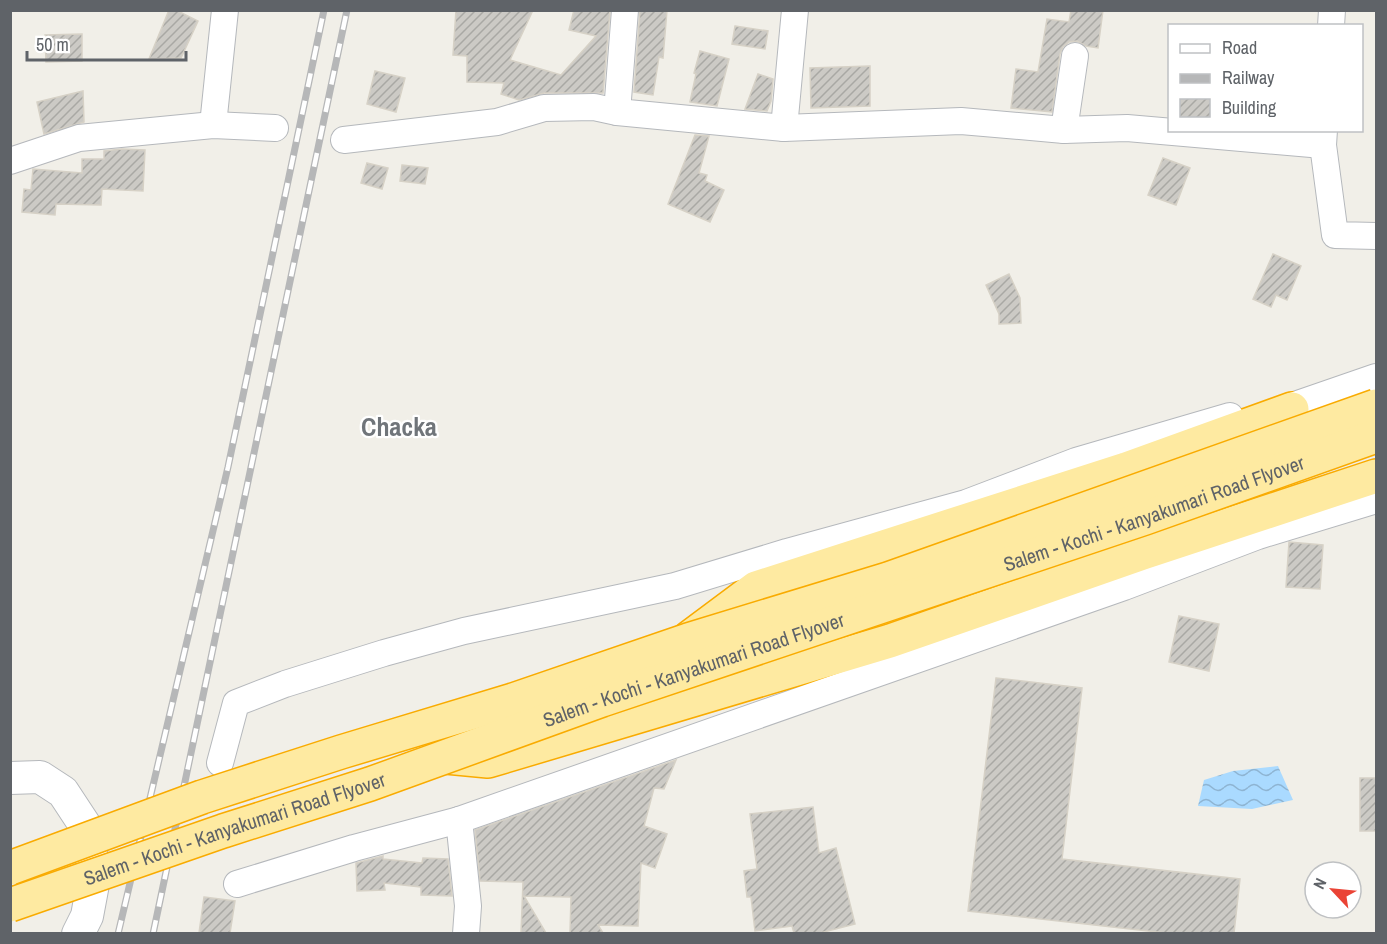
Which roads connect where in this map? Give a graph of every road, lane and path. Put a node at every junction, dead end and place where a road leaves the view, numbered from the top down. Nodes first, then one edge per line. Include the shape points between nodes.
1 (225, 10) edge
2 (626, 10) edge
3 (795, 10) edge
4 (1075, 56) dead end
5 (617, 112) junction
6 (213, 124) junction
7 (275, 128) dead end
8 (784, 128) junction
9 (1064, 130) junction
10 (1168, 130) edge
11 (1205, 132) edge
12 (1323, 138) edge
13 (344, 140) dead end
14 (10, 161) edge
15 (1377, 236) edge
16 (1377, 380) edge
17 (1377, 406) edge
18 (1292, 409) junction
19 (1377, 436) edge
20 (1371, 485) edge
21 (688, 639) junction
22 (446, 757) junction
23 (220, 763) dead end
24 (10, 778) edge
25 (459, 820) junction
26 (10, 868) edge
27 (237, 884) dead end
28 (10, 905) edge
29 (78, 933) edge
30 (466, 933) edge

1 - 6 street
2 - 5 street
3 - 8 street
4 - 9 street
5 - 8 street
5 - 13 street via 594,107 544,108 497,122
6 - 7 street
6 - 14 street via 79,138
8 - 9 street via 961,122
9 - 10 street
11 - 12 street
12 - 15 street via 1335,235
16 - 18 street
17 - 21 highway, Salem - Kochi - Kanyakumari Road Flyover, bridge via 888,579
18 - 21 highway via 1126,469 756,588
18 - 23 street via 1247,411 1076,461 966,503 675,586 464,631 285,684 236,703
19 - 22 highway, Salem - Kochi - Kanyakumari Road Flyover, bridge via 1145,519 602,700
20 - 22 highway via 1143,553 867,648 488,761
20 - 25 street via 1258,536 1124,587
21 - 26 highway, Salem - Kochi - Kanyakumari Road Flyover, bridge via 513,700 202,797
22 - 28 highway, Salem - Kochi - Kanyakumari Road Flyover, bridge
24 - 29 street via 40,777 63,792 90,833 93,884 87,916
25 - 27 street
25 - 30 street via 468,906

